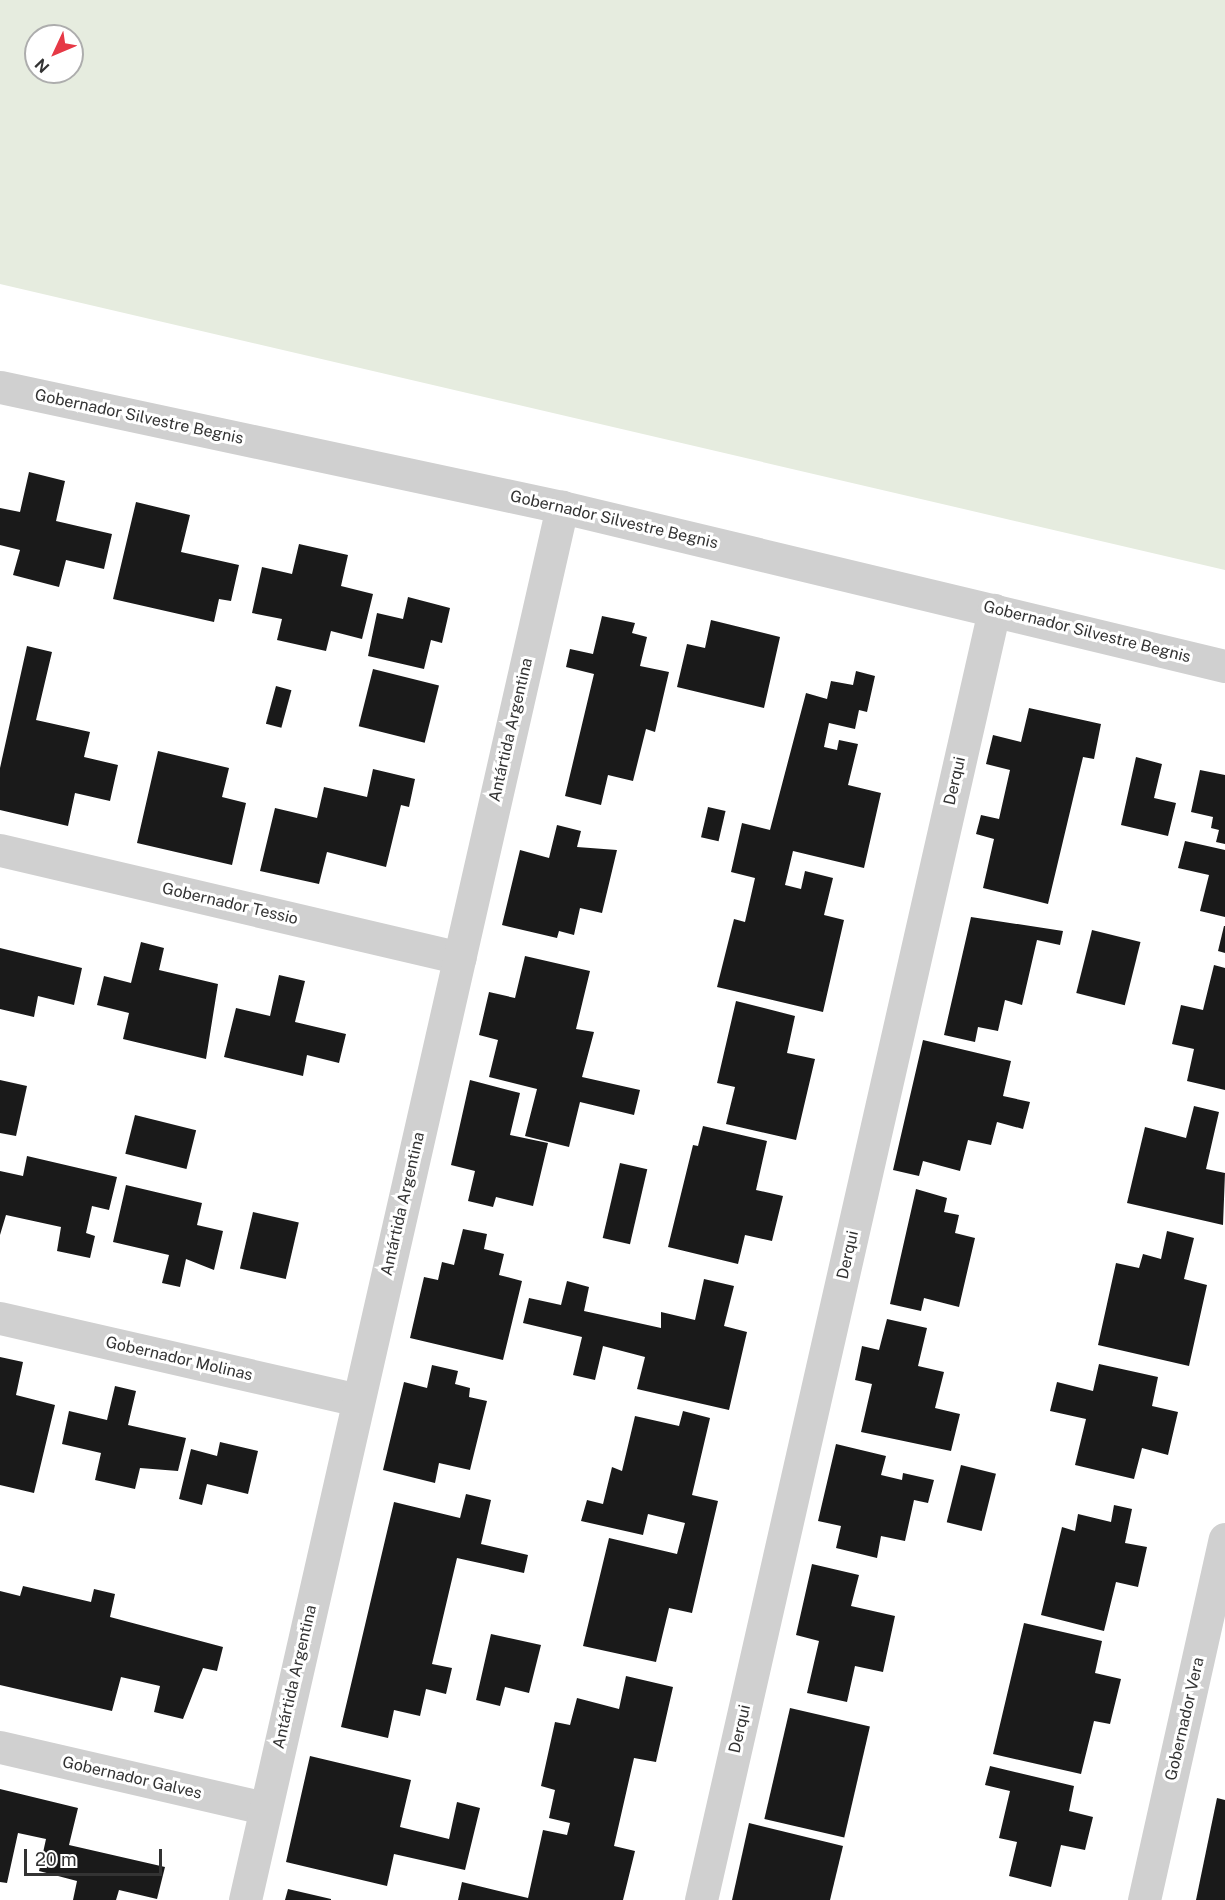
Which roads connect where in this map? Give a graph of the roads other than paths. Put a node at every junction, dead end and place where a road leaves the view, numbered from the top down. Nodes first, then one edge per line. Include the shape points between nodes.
1 (0, 387) edge
2 (562, 507) junction
3 (994, 610) junction
4 (1225, 666) edge
5 (0, 850) edge
6 (459, 958) junction
7 (0, 1318) edge
8 (358, 1400) junction
9 (1225, 1539) edge
10 (0, 1748) edge
11 (265, 1808) junction
12 (245, 1900) edge
13 (701, 1900) edge
14 (1144, 1900) edge

1 - 2 street, Gobernador Silvestre Begnis
2 - 3 street, Gobernador Silvestre Begnis
2 - 6 street, Antártida Argentina
3 - 4 street, Gobernador Silvestre Begnis
3 - 13 street, Derqui
5 - 6 street, Gobernador Tessio
6 - 8 street, Antártida Argentina
7 - 8 street, Gobernador Molinas
8 - 11 street, Antártida Argentina
9 - 14 street, Gobernador Vera
10 - 11 street, Gobernador Galves
11 - 12 street, Antártida Argentina

